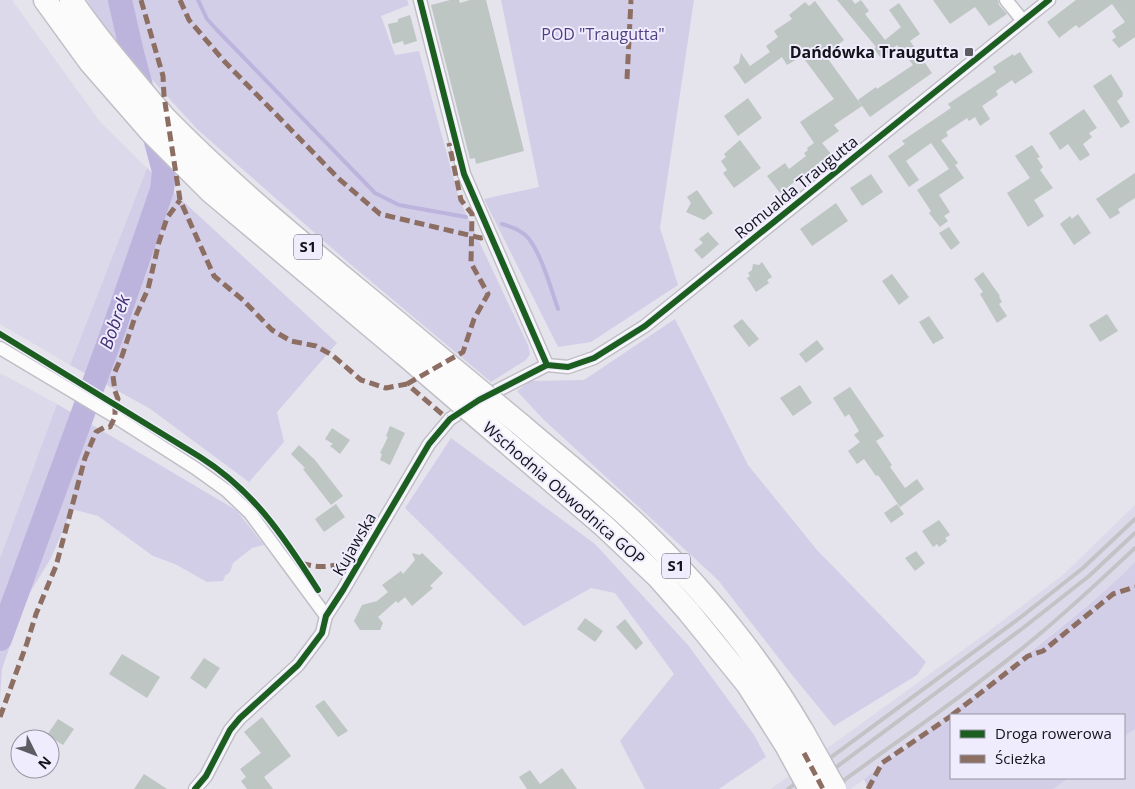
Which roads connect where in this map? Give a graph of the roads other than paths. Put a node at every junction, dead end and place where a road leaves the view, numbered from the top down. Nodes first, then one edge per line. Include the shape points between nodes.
1 (45, 0) edge
2 (71, 0) edge
3 (420, 0) edge
4 (1006, 0) edge
5 (1049, 0) edge
6 (1022, 21) junction
7 (0, 348) edge
8 (413, 348) junction
9 (547, 365) junction
10 (326, 616) junction
11 (794, 738) junction
12 (195, 789) edge
13 (810, 789) edge
14 (835, 789) edge

1 - 8 highway, Wschodnia Obwodnica GOP / S1 via 90,62 210,191
2 - 8 highway, Wschodnia Obwodnica GOP / S1 via 92,32 196,149
3 - 9 street via 464,174
4 - 6 street
5 - 6 street, Romualda Traugutta
6 - 9 street, Romualda Traugutta via 645,326 594,358 568,367
7 - 10 street via 227,491 250,513
8 - 11 highway, Wschodnia Obwodnica GOP / S1, bridge via 512,433 658,577
9 - 10 street, Kujawska via 473,403 450,419 429,444
10 - 12 street, Kujawska via 322,633 298,665 230,730 206,776
11 - 13 highway, Wschodnia Obwodnica GOP / S1, bridge
11 - 14 highway, Wschodnia Obwodnica GOP / S1, bridge

